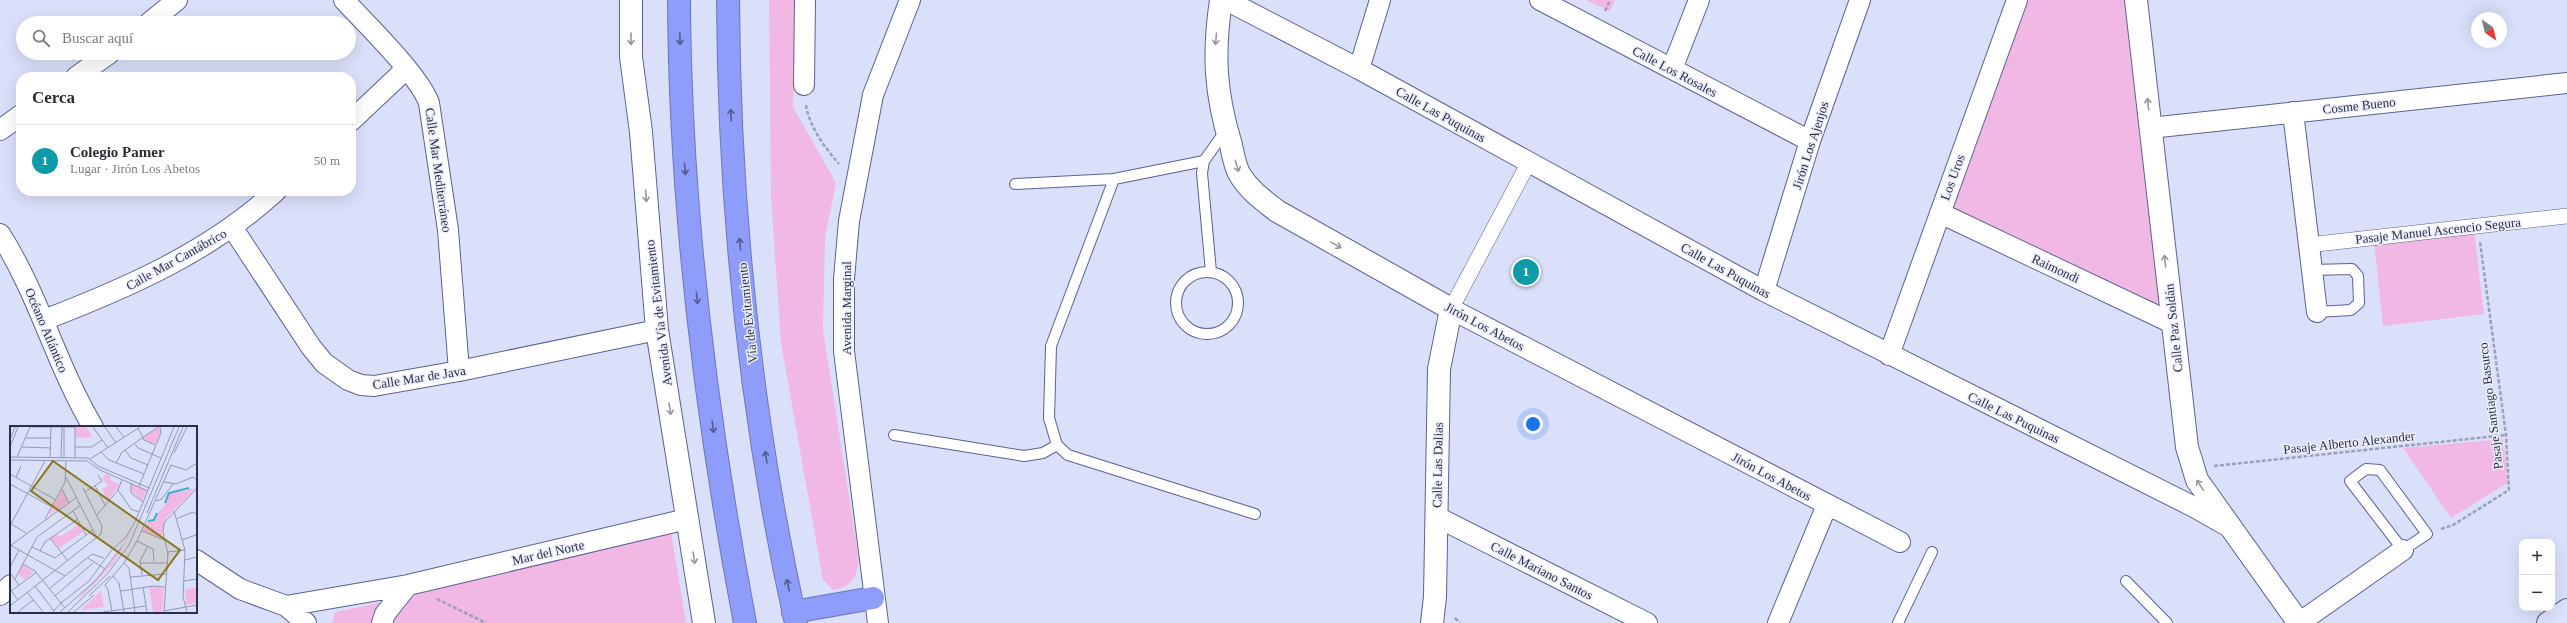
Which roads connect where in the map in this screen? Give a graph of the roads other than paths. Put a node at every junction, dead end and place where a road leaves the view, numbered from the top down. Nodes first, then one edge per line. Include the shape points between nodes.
1 (177, 0) edge
2 (344, 0) edge
3 (631, 0) edge
4 (679, 0) edge
5 (728, 0) edge
6 (805, 0) edge
7 (910, 0) edge
8 (1221, 0) edge
9 (1226, 0) edge
10 (1380, 0) edge
11 (1540, 0) edge
12 (1699, 0) edge
13 (1860, 0) edge
14 (2017, 0) edge
15 (2136, 0) edge
16 (158, 16) edge
17 (100, 60) edge
18 (406, 69) junction
19 (1359, 69) junction
20 (1672, 70) junction
21 (83, 72) edge
22 (2567, 83) edge
23 (804, 85) road end
24 (2293, 112) junction
25 (356, 116) edge
26 (16, 119) edge
27 (2150, 128) junction
28 (0, 130) edge
29 (1226, 130) junction
30 (1810, 141) junction
31 (1204, 161) junction
32 (1529, 162) junction
33 (1114, 179) junction
34 (1015, 184) dead end
35 (270, 196) edge
36 (1940, 213) junction
37 (2567, 216) edge
38 (232, 227) junction
39 (0, 234) edge
40 (2308, 245) junction
41 (2312, 270) junction
42 (1211, 272) junction
43 (1764, 291) junction
44 (1451, 309) junction
45 (2317, 312) joint
46 (44, 320) junction
47 (2172, 323) junction
48 (657, 330) junction
49 (1889, 355) junction
50 (459, 371) junction
51 (92, 426) edge
52 (894, 435) dead end
53 (1057, 445) junction
54 (1827, 505) junction
55 (1255, 514) dead end
56 (1437, 517) junction
57 (687, 519) junction
58 (2231, 528) junction
59 (1900, 542) dead end
60 (2403, 550) junction
61 (1932, 552) dead end
62 (197, 561) edge
63 (2126, 581) dead end
64 (408, 585) junction
65 (10, 586) edge
66 (0, 595) edge
67 (873, 598) junction
68 (286, 606) junction
69 (2567, 610) edge
70 (795, 618) edge
71 (306, 623) edge
72 (382, 623) edge
73 (704, 623) edge
74 (745, 623) edge
75 (878, 623) edge
76 (1432, 623) edge
77 (1647, 623) edge
78 (1778, 623) edge
79 (1898, 623) edge
80 (2167, 623) edge
81 (2299, 623) edge
82 (2548, 623) edge

1 - 16 street
2 - 18 street, Calle Mar Mediterráneo
3 -> 48 street, Avenida Vía de Evitamiento via 631,57 641,132
4 -> 74 highway via 684,155 694,266 717,461
70 -> 5 highway, Vía de Evitamiento via 765,452 745,295 733,144
6 - 23 street
7 - 67 street, Avenida Marginal via 873,95 855,182 844,279 844,351
8 -> 29 street, Jirón Los Abetos via 1215,41 1216,80
9 - 19 street, Calle Las Puquinas
10 - 19 street
11 - 20 street, Calle Los Rosales
12 - 20 street
13 - 30 street, Jirón Los Ajenjos
14 - 36 street, Los Uros
27 -> 15 street, Calle Paz Soldán
17 - 21 street
18 - 25 street
18 - 50 street, Calle Mar Mediterráneo via 427,97 433,119 448,230
19 - 32 street, Calle Las Puquinas
20 - 30 street, Calle Los Rosales
22 - 24 street, Cosme Bueno
24 - 27 street, Cosme Bueno
24 - 40 street
26 - 28 street
47 -> 27 street, Calle Paz Soldán
29 - 31 lane
29 -> 44 street, Jirón Los Abetos via 1239,174 1255,195 1277,211
30 - 43 street, Jirón Los Ajenjos
31 - 33 lane
31 - 42 lane via 1202,174
32 - 43 street, Calle Las Puquinas
32 - 44 street
33 - 34 lane
33 - 53 lane via 1052,346 1049,418
35 - 38 street, Calle Mar Cantábrico
36 - 47 street, Raimondi
36 - 49 street, Los Uros
37 - 40 street, Pasaje Manuel Ascencio Segura
38 - 46 street, Calle Mar Cantábrico via 158,272 100,299
38 - 50 street, Calle Mar de Java via 311,347 337,373 361,385 374,386
39 - 46 street, Océano Atlántico via 29,286
40 - 41 street
41 - 45 street
41 - 45 lane via 2352,269 2358,276 2359,303 2350,310
42 - 42 lane via 1229,281 1235,289 1238,309 1235,319 1220,332 1199,334 1182,322 1176,303 1183,284 1201,273
43 - 49 street, Calle Las Puquinas
44 - 54 street, Jirón Los Abetos
44 - 56 street, Calle Las Dalias via 1439,369
46 - 51 street, Océano Atlántico via 69,383
58 -> 47 street, Calle Paz Soldán via 2197,480 2186,447
48 - 50 street, Calle Mar de Java
48 -> 57 street, Avenida Vía de Evitamiento
49 - 58 street, Calle Las Puquinas
52 - 53 lane via 1024,456 1043,454
53 - 55 lane via 1068,455
54 - 59 street, Jirón Los Abetos
54 - 78 street
56 - 76 street, Calle Las Dalias
56 - 77 street, Calle Mariano Santos
57 - 64 street, Mar del Norte
57 -> 73 street, Avenida Vía de Evitamiento
58 - 81 street, Calle Paz Soldán
60 - 60 lane via 2427,534 2380,470 2366,469 2350,481
60 - 81 street
61 - 79 lane
62 - 68 street via 240,590
63 - 80 lane
64 - 68 street, Mar del Norte
64 - 72 street via 385,614
65 - 66 street
67 - 70 highway
67 - 75 street, Avenida Marginal
68 - 71 street
69 - 82 main road

